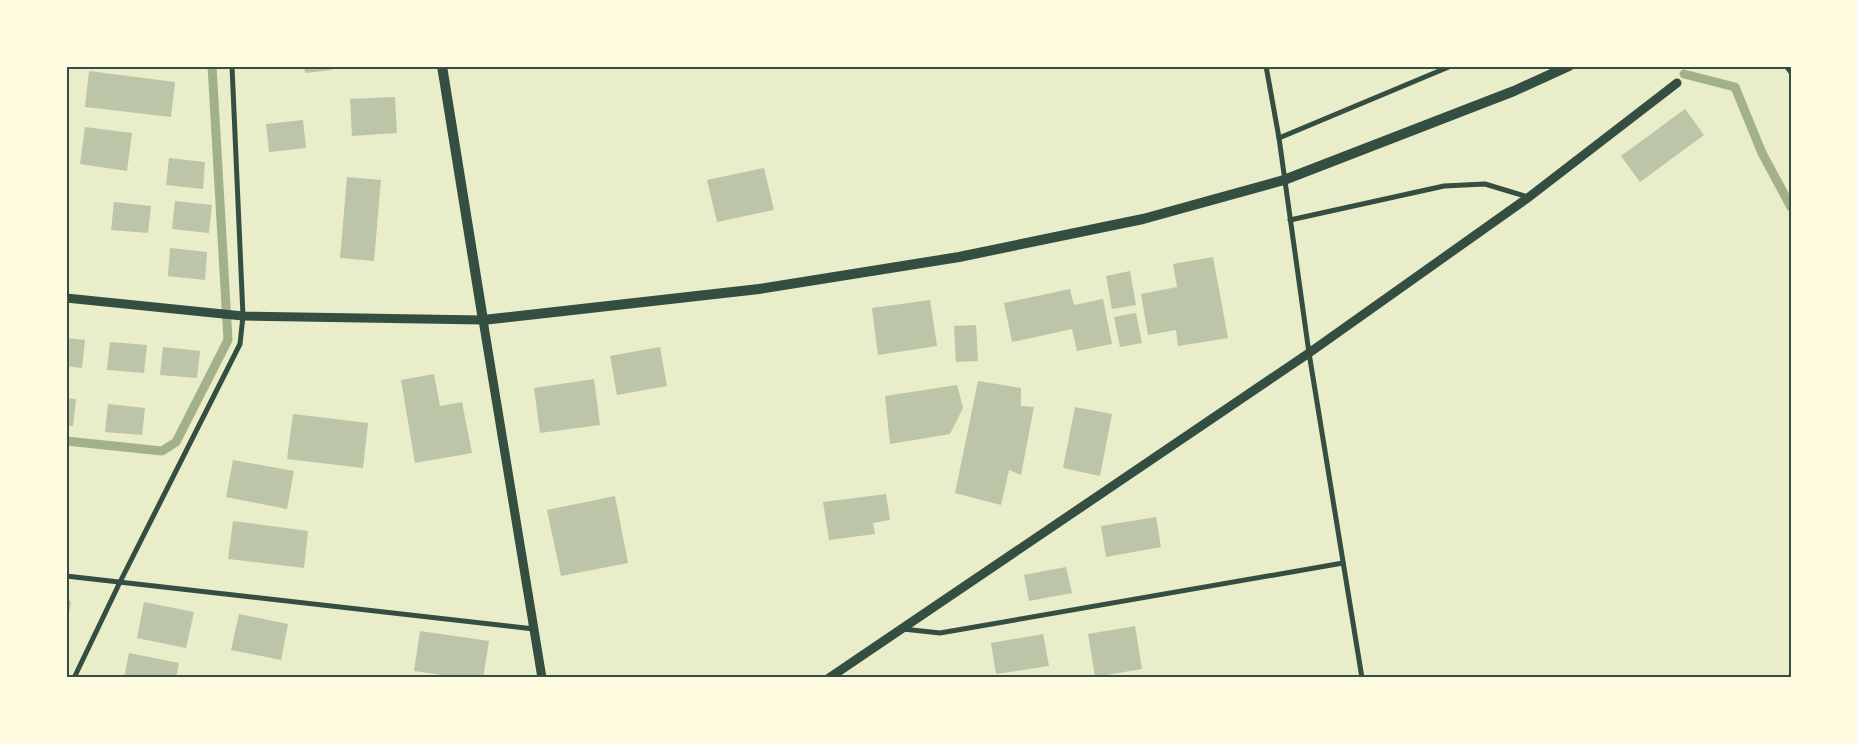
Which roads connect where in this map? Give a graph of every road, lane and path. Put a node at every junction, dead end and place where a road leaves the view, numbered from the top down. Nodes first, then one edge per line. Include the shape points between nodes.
1 (232, 66) edge
2 (442, 66) edge
3 (1266, 66) edge
4 (1451, 66) edge
5 (1569, 66) edge
6 (1786, 66) edge
7 (1791, 74) edge
8 (1676, 84) dead end
9 (1279, 138) junction
10 (1284, 180) junction
11 (1528, 197) junction
12 (1290, 220) junction
13 (66, 298) edge
14 (243, 316) junction
15 (483, 320) junction
16 (1309, 353) junction
17 (1343, 564) junction
18 (66, 576) edge
19 (120, 582) junction
20 (534, 629) junction
21 (902, 629) junction
22 (74, 678) edge
23 (542, 678) edge
24 (829, 678) edge
25 (1362, 678) edge

1 - 14 street
2 - 15 main road
3 - 9 street
4 - 9 street
5 - 10 main road via 1514,91
6 - 7 path
8 - 11 street
9 - 10 street
10 - 12 street
10 - 15 main road via 1143,219 959,257 759,290
11 - 12 street via 1485,184 1444,186
11 - 16 street
12 - 16 street
13 - 14 street
14 - 15 street
14 - 19 street via 240,344
15 - 20 street
16 - 17 street
16 - 21 street
17 - 21 street via 940,633
17 - 25 street
18 - 19 street
19 - 20 street
19 - 22 street
20 - 23 street
21 - 24 street

